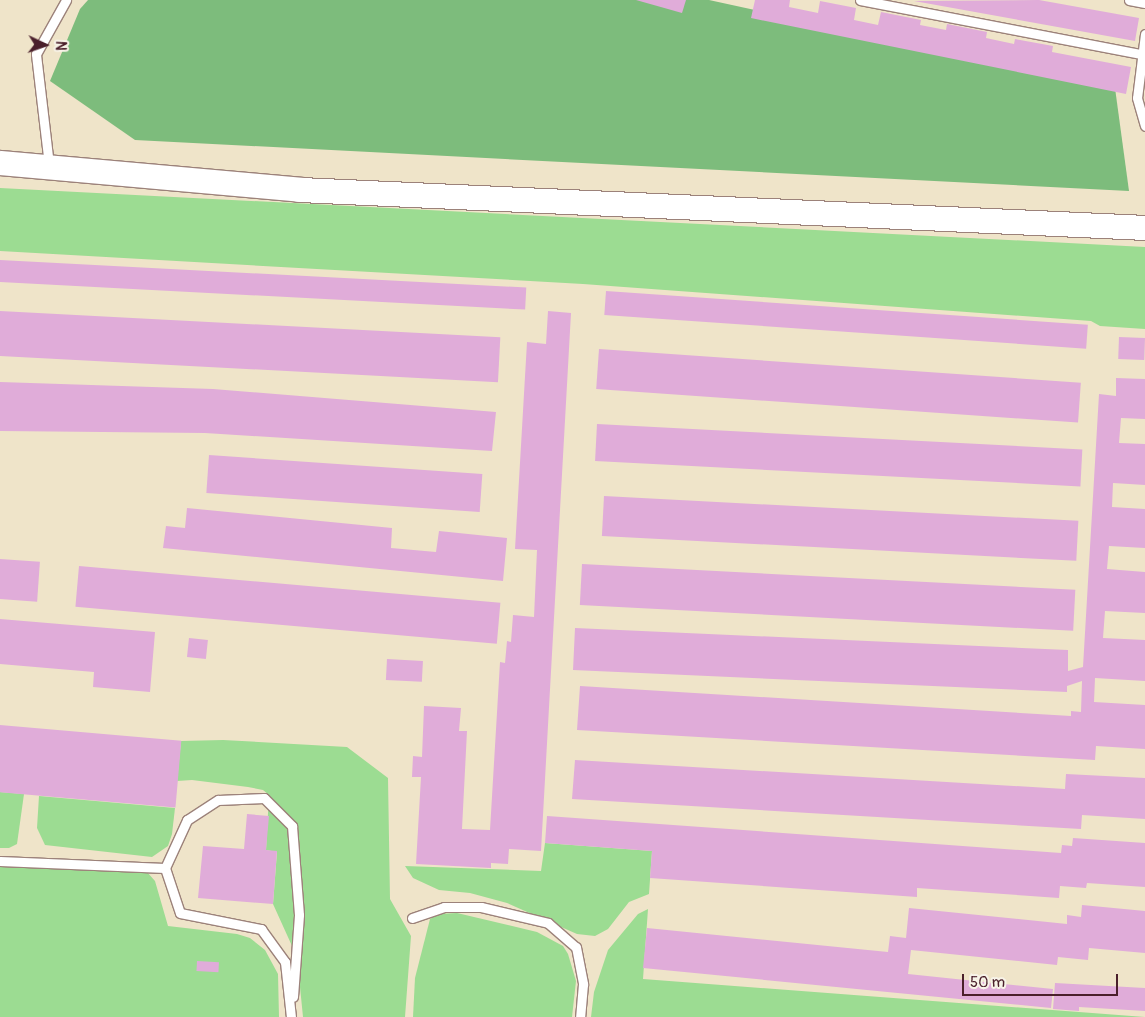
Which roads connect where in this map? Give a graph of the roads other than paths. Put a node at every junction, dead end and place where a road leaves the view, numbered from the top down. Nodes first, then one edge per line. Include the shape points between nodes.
1 (66, 0) edge
2 (860, 0) edge
3 (1129, 0) edge
4 (1145, 3) edge
5 (1145, 34) edge
6 (1140, 54) junction
7 (1145, 126) edge
8 (0, 163) edge
9 (48, 165) junction
10 (1145, 228) edge
11 (0, 861) edge
12 (166, 868) junction
13 (412, 918) dead end
14 (291, 1017) edge
15 (580, 1017) edge

1 - 9 lane via 36,54
2 - 6 lane
3 - 4 lane
5 - 6 lane
6 - 7 lane via 1137,98
8 - 9 street
9 - 10 street via 300,190
11 - 12 lane
12 - 14 lane via 180,913 261,930 285,962
12 - 14 lane via 188,820 218,800 264,798 292,826 299,915
13 - 15 lane via 444,907 482,907 548,923 576,947 582,984

